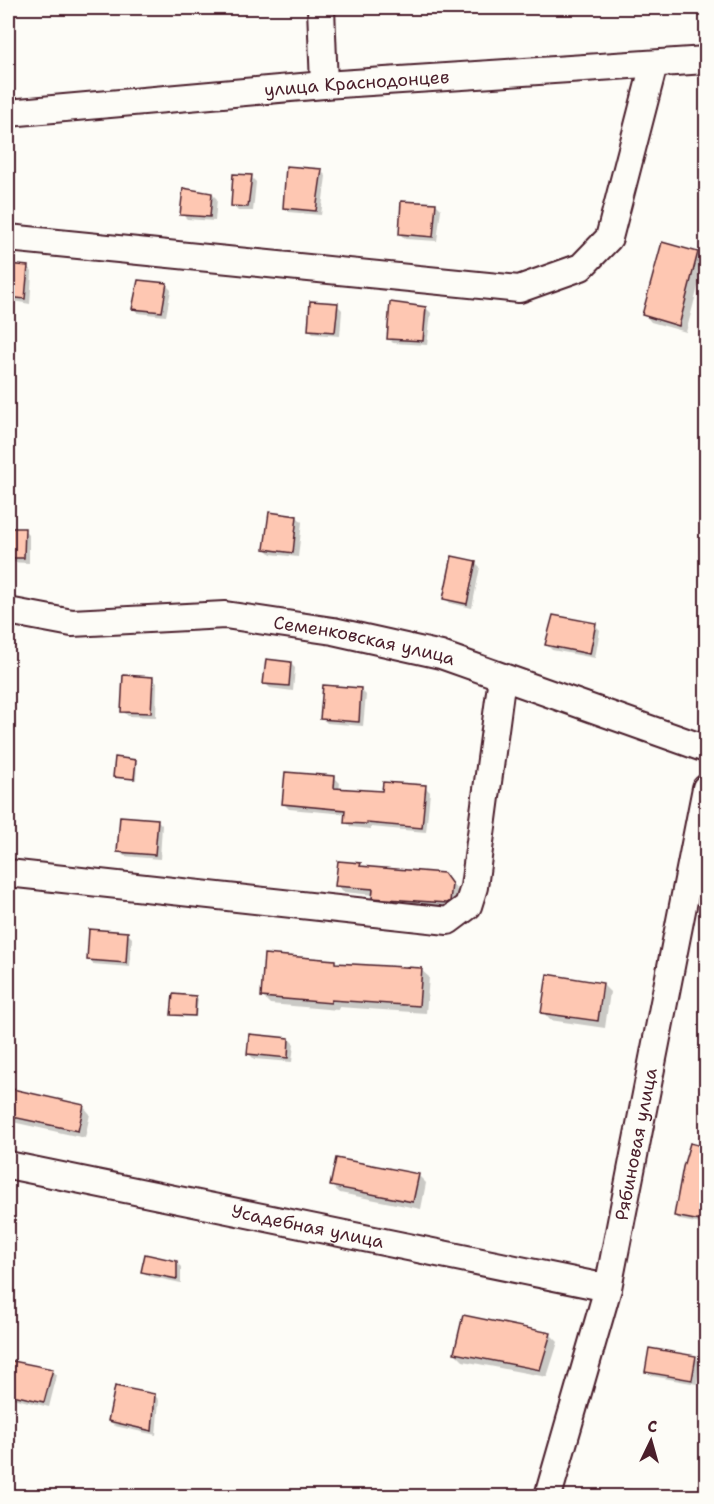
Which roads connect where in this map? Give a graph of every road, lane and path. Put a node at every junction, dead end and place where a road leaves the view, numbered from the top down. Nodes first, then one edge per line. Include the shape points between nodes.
1 (321, 8) edge
2 (706, 60) edge
3 (654, 64) junction
4 (324, 85) junction
5 (8, 113) edge
6 (8, 238) edge
7 (8, 611) edge
8 (502, 677) junction
9 (706, 749) edge
10 (706, 788) edge
11 (8, 873) edge
12 (8, 1165) edge
13 (608, 1288) junction
14 (548, 1497) edge

1 - 4 street
2 - 3 street, улица Краснодонцев
3 - 4 street, улица Краснодонцев
3 - 6 street via 609,238 581,267 519,289
4 - 5 street, улица Краснодонцев
7 - 8 street, Семенковская улица via 72,623 225,615 333,631 441,655
8 - 9 street, Семенковская улица
8 - 11 street via 474,887 468,906 448,921
10 - 13 street, Рябиновая улица
12 - 13 street, Усадебная улица
13 - 14 street, Рябиновая улица

